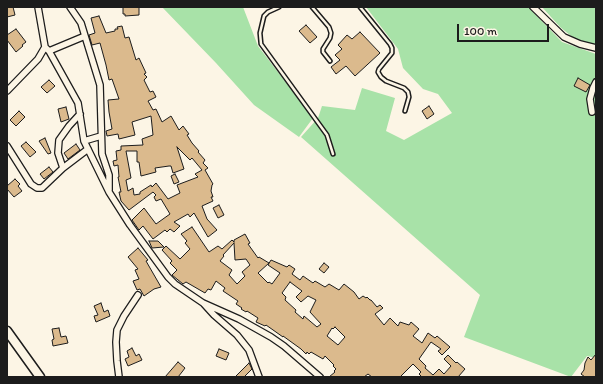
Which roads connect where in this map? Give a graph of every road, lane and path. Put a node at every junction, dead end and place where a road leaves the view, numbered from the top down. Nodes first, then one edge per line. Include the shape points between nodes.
1 (38, 7) edge
2 (70, 7) edge
3 (279, 7) edge
4 (312, 7) edge
5 (360, 7) edge
6 (533, 7) edge
7 (85, 36) junction
8 (596, 48) edge
9 (47, 49) junction
10 (330, 61) dead end
11 (596, 82) edge
12 (7, 91) edge
13 (405, 111) dead end
14 (592, 112) dead end
15 (80, 114) junction
16 (101, 136) junction
17 (84, 141) junction
18 (7, 146) edge
19 (88, 149) junction
20 (333, 154) dead end
21 (63, 168) junction
22 (109, 192) junction
23 (138, 295) dead end
24 (203, 303) junction
25 (7, 331) edge
26 (40, 377) edge
27 (119, 377) edge
28 (259, 377) edge
29 (320, 377) edge

1 - 9 street
2 - 7 street via 81,23
3 - 20 lane via 264,16 260,33 261,44 327,135
4 - 10 lane via 331,32 323,49
5 - 13 lane via 392,48 392,53 378,72 386,81 408,92
6 - 8 street via 564,37
7 - 9 street
7 - 16 street via 100,85
9 - 12 street
9 - 15 street via 78,103
11 - 14 street via 590,99
15 - 17 street
15 - 21 street via 59,140 58,153
16 - 17 street
16 - 22 street via 103,161 109,174
17 - 19 street
18 - 21 street via 31,184 37,188 42,188
19 - 21 street
19 - 22 street
22 - 24 street via 168,276 175,284
23 - 27 street via 117,330
24 - 28 street via 249,350
24 - 29 street via 270,336
25 - 26 main road

